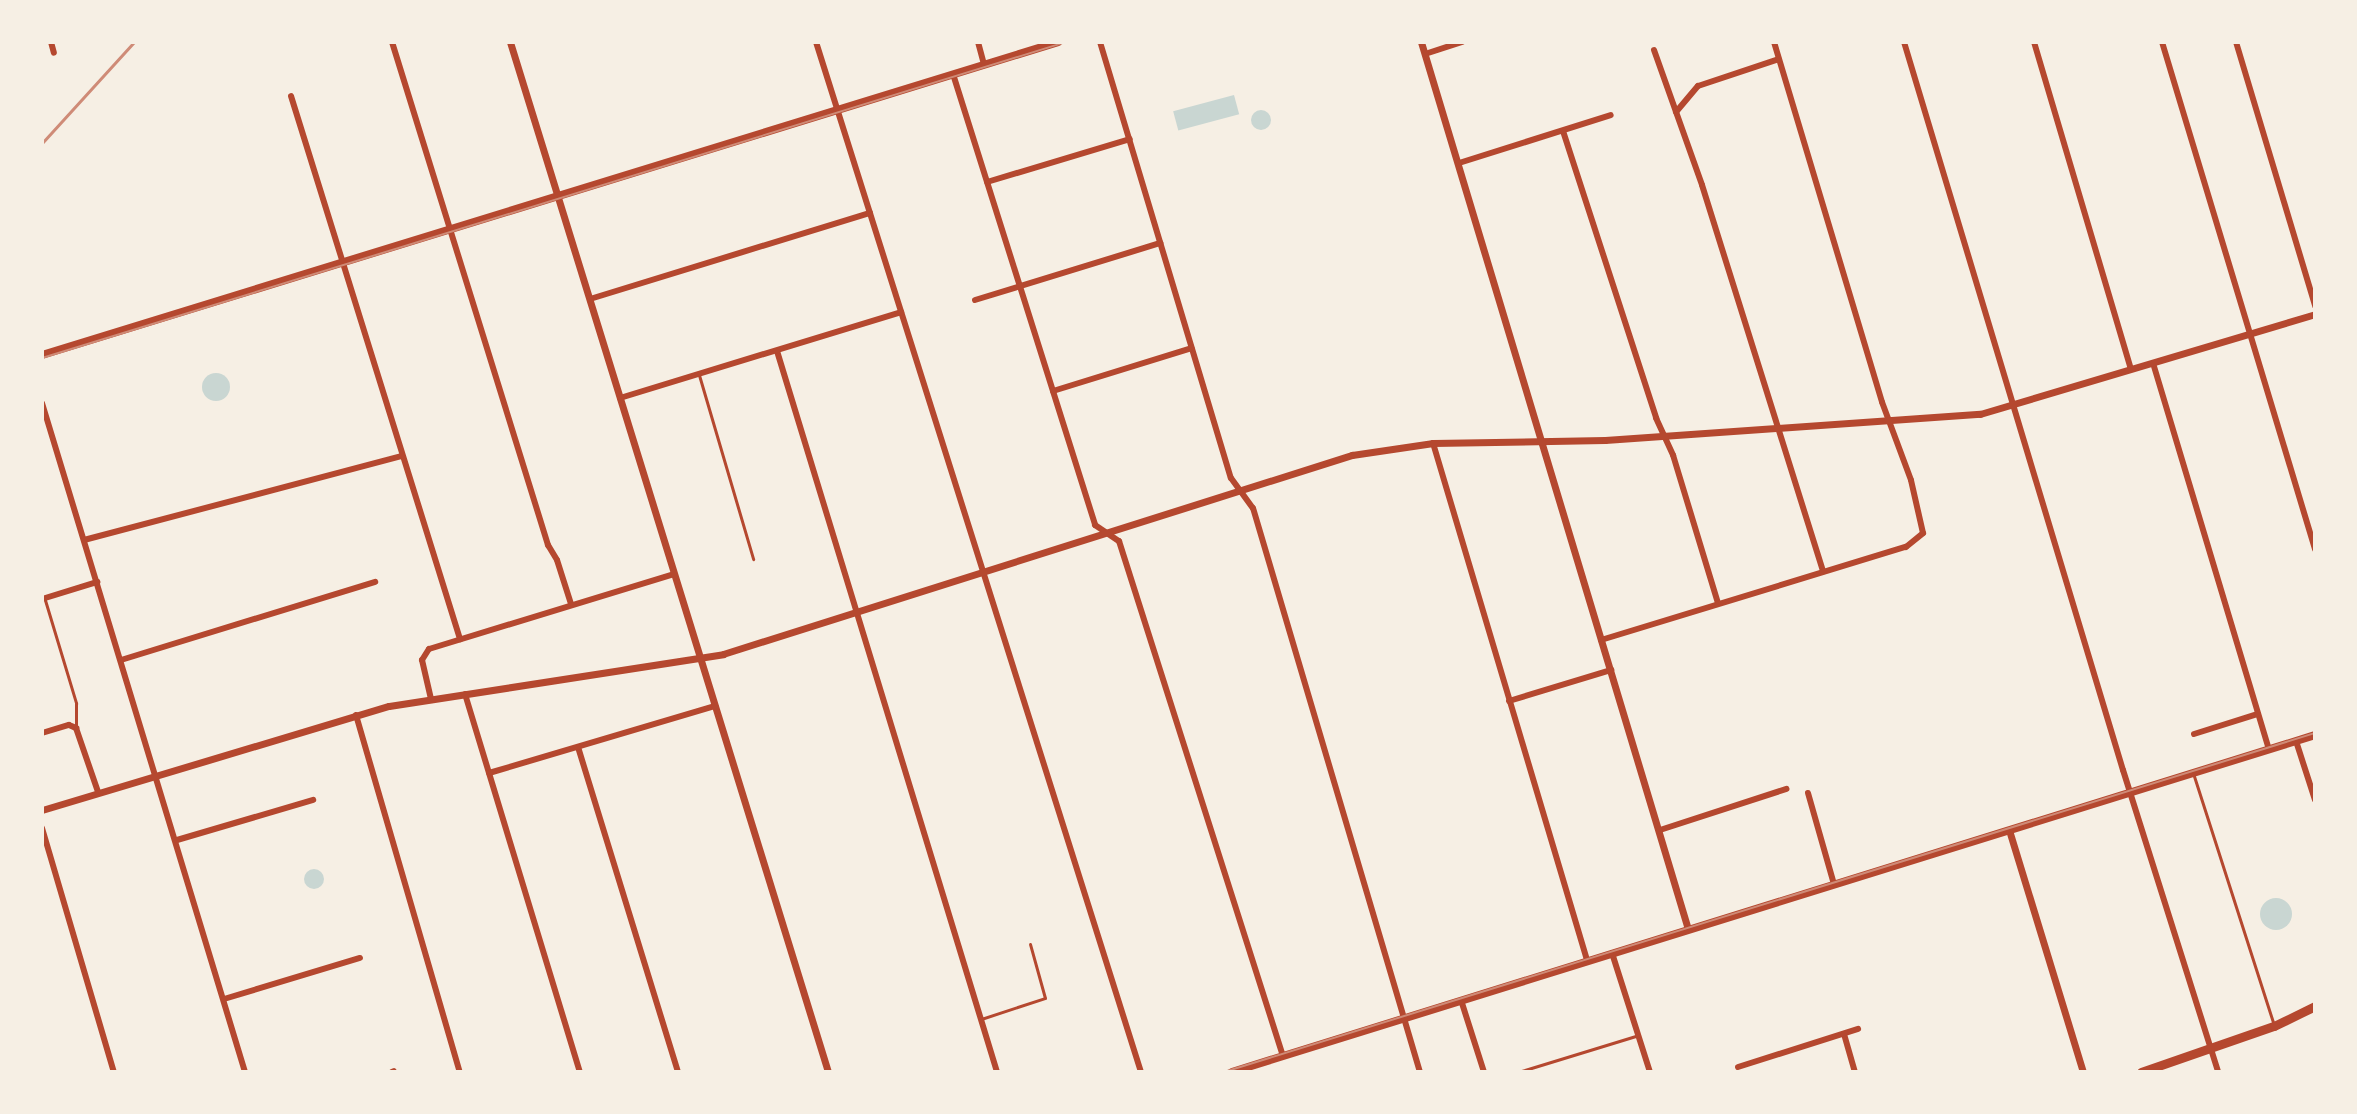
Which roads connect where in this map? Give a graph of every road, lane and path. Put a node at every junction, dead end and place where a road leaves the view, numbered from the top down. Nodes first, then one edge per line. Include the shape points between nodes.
1 (51, 42) edge
2 (392, 42) edge
3 (510, 42) edge
4 (818, 42) edge
5 (978, 42) edge
6 (1058, 42) edge
7 (1100, 42) edge
8 (1421, 42) edge
9 (1462, 42) edge
10 (1774, 42) edge
11 (1904, 42) edge
12 (2034, 42) edge
13 (2162, 42) edge
14 (2236, 42) edge
15 (1654, 50) dead end
16 (54, 53) dead end
17 (1425, 54) junction
18 (1779, 59) junction
19 (984, 64) junction
20 (953, 74) junction
21 (291, 96) dead end
22 (837, 108) junction
23 (1676, 112) junction
24 (1611, 115) dead end
25 (1563, 131) junction
26 (1130, 139) junction
27 (1459, 163) junction
28 (987, 182) junction
29 (558, 195) junction
30 (870, 213) junction
31 (450, 230) junction
32 (1160, 243) junction
33 (342, 263) junction
34 (1020, 286) junction
35 (590, 299) junction
36 (975, 300) dead end
37 (2315, 306) edge
38 (901, 312) junction
39 (2315, 314) edge
40 (2250, 333) junction
41 (1192, 348) junction
42 (777, 351) junction
43 (42, 355) edge
44 (2153, 363) junction
45 (2131, 369) junction
46 (699, 375) junction
47 (1053, 391) junction
48 (620, 398) junction
49 (42, 403) edge
50 (2013, 405) junction
51 (1891, 422) junction
52 (1779, 429) junction
53 (1663, 436) junction
54 (1542, 441) junction
55 (1433, 443) junction
56 (402, 456) junction
57 (1241, 491) junction
58 (1107, 533) junction
59 (84, 540) junction
60 (2315, 549) edge
61 (753, 559) dead end
62 (1823, 572) junction
63 (984, 573) junction
64 (674, 574) junction
65 (97, 582) junction
66 (375, 582) dead end
67 (43, 598) edge
68 (1718, 603) junction
69 (571, 604) junction
70 (858, 612) junction
71 (460, 639) junction
72 (1601, 640) junction
73 (701, 658) junction
74 (121, 660) junction
75 (1611, 670) junction
76 (465, 694) junction
77 (431, 699) junction
78 (1509, 701) junction
79 (715, 706) junction
80 (356, 714) junction
81 (2258, 714) junction
82 (76, 728) junction
83 (42, 733) edge
84 (2194, 734) dead end
85 (2315, 735) edge
86 (2296, 741) junction
87 (578, 747) junction
88 (2269, 749) junction
89 (489, 773) junction
90 (2193, 773) junction
91 (157, 774) junction
92 (1786, 789) dead end
93 (98, 792) junction
94 (1808, 793) dead end
95 (2130, 793) junction
96 (313, 800) dead end
97 (2315, 800) edge
98 (42, 810) edge
99 (42, 828) edge
100 (1660, 830) junction
101 (2009, 830) junction
102 (177, 840) junction
103 (1834, 884) junction
104 (1688, 929) junction
105 (1030, 944) dead end
106 (1612, 953) junction
107 (360, 958) dead end
108 (1587, 960) junction
109 (224, 999) junction
110 (1461, 1000) junction
111 (2315, 1006) edge
112 (1405, 1018) junction
113 (981, 1019) junction
114 (2274, 1026) junction
115 (1858, 1029) dead end
116 (1844, 1034) junction
117 (1638, 1035) junction
118 (2210, 1046) junction
119 (1283, 1056) junction
120 (1738, 1067) dead end
121 (114, 1072) edge
122 (245, 1072) edge
123 (460, 1072) edge
124 (580, 1072) edge
125 (678, 1072) edge
126 (828, 1072) edge
127 (997, 1072) edge
128 (1141, 1072) edge
129 (1232, 1072) edge
130 (1420, 1072) edge
131 (1484, 1072) edge
132 (1518, 1072) edge
133 (1650, 1072) edge
134 (1855, 1072) edge
135 (2083, 1072) edge
136 (2141, 1072) edge
137 (2218, 1072) edge

1 - 16 street
2 - 31 street
3 - 29 street
4 - 22 street
5 - 19 street
6 - 19 main road
7 - 26 street
8 - 17 street
9 - 17 street
10 - 18 street
11 - 50 street
12 - 45 street
13 - 40 street
14 - 37 street
15 - 23 street
17 - 27 street
18 - 23 street via 1698,86
18 - 51 street
19 - 20 main road
20 - 22 main road
20 - 28 street
21 - 33 street
22 - 29 main road
22 - 30 street
23 - 52 street
24 - 25 street
25 - 27 street
25 - 53 street
26 - 28 street
26 - 32 street
27 - 54 street
28 - 34 street
29 - 31 main road
29 - 35 street
30 - 35 street
30 - 38 street
31 - 33 main road
31 - 69 street
32 - 34 street
32 - 41 street
33 - 43 main road
33 - 56 street
34 - 36 street
34 - 47 street
35 - 48 street
38 - 42 street
38 - 63 street
39 - 40 street
40 - 44 street
40 - 60 street
41 - 47 street
41 - 57 street via 1231,478
42 - 46 street
42 - 70 street
44 - 45 street
44 - 81 street
45 - 50 street
46 - 48 street
46 - 61 lane
47 - 58 street via 1095,525
48 - 64 street
49 - 59 street
50 - 51 street via 1980,414
50 - 95 street
51 - 52 street
51 - 62 street via 1924,524 1920,538
52 - 53 street
52 - 62 street
53 - 54 street
53 - 68 street
54 - 55 street
54 - 72 street
55 - 57 street via 1352,455
55 - 78 street
56 - 59 street
56 - 71 street
57 - 58 street
57 - 112 street via 1253,508
58 - 63 street
58 - 119 street via 1119,541
59 - 65 street
62 - 68 street
63 - 70 street
63 - 128 street
64 - 69 street
64 - 73 street
65 - 67 street
65 - 74 street
66 - 74 street
67 - 82 lane via 76,703
68 - 72 street
69 - 71 street
70 - 73 street
70 - 113 street
71 - 77 street via 423,655
72 - 75 street
73 - 76 street
73 - 79 street
74 - 91 street
75 - 78 street
75 - 100 street
76 - 77 street
76 - 89 street
77 - 80 street
78 - 108 street
79 - 87 street
79 - 126 street
80 - 91 street
80 - 123 street
81 - 84 street
81 - 88 street
82 - 83 street
82 - 93 street
85 - 86 main road
86 - 88 main road
86 - 97 street
87 - 89 street
87 - 125 street
88 - 90 main road
89 - 124 street
90 - 95 main road
90 - 114 lane
91 - 93 street
91 - 102 street
92 - 100 street
93 - 98 street
94 - 103 street
95 - 101 main road
95 - 118 street
96 - 102 street
99 - 121 street
100 - 104 street
101 - 103 main road
101 - 135 street
102 - 109 street
103 - 104 main road
104 - 106 main road
105 - 113 lane via 1045,998
106 - 108 main road
106 - 117 street
107 - 109 street
108 - 110 main road
109 - 122 street
110 - 112 main road
110 - 131 street
111 - 114 main road
112 - 119 main road
112 - 130 street
113 - 127 street
114 - 118 main road
115 - 116 street
116 - 120 street
116 - 134 street
117 - 132 lane
117 - 133 street
118 - 136 main road
118 - 137 street
119 - 129 main road

